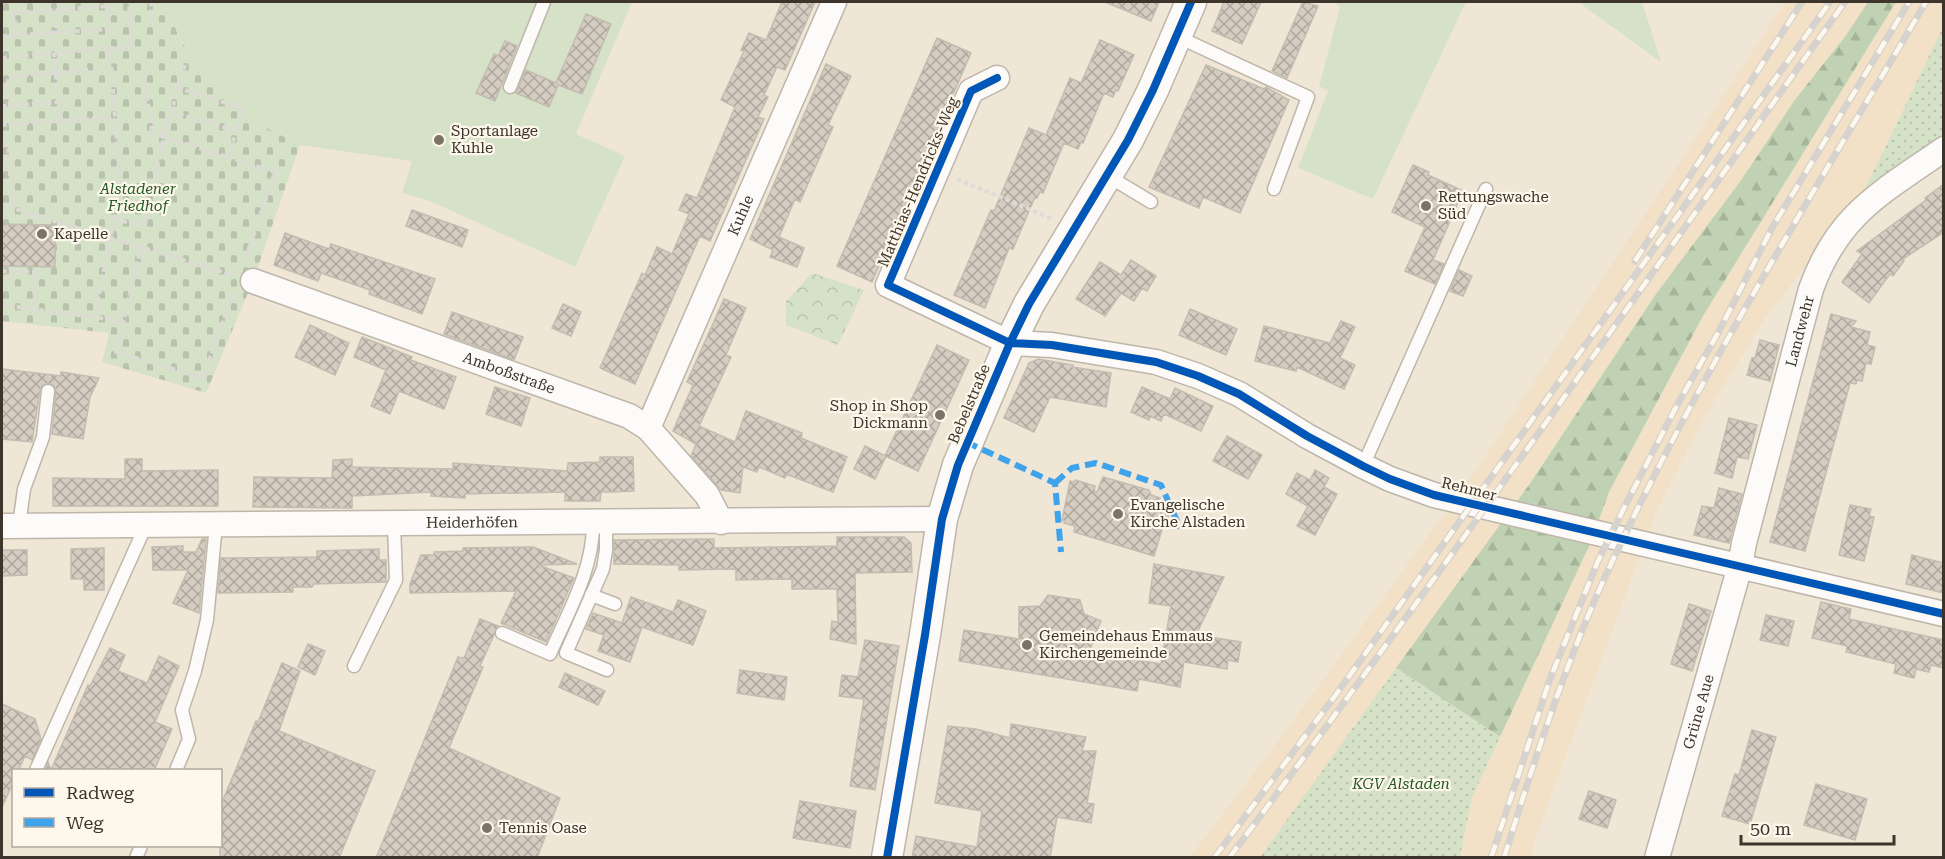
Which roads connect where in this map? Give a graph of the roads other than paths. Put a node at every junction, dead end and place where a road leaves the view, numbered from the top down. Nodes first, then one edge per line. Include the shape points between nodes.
1 (544, 2) edge
2 (834, 2) edge
3 (1191, 2) edge
4 (1176, 36) junction
5 (997, 78) dead end
6 (510, 87) dead end
7 (1944, 149) edge
8 (1108, 176) junction
9 (1274, 189) dead end
10 (1486, 189) dead end
11 (1151, 202) dead end
12 (246, 279) road end
13 (1010, 343) junction
14 (48, 391) dead end
15 (648, 428) junction
16 (1363, 465) junction
17 (942, 519) junction
18 (599, 522) junction
19 (721, 522) junction
20 (216, 524) junction
21 (394, 524) junction
22 (146, 525) junction
23 (10, 526) edge
24 (1740, 566) junction
25 (591, 595) junction
26 (615, 604) dead end
27 (1944, 614) edge
28 (502, 633) dead end
29 (354, 666) dead end
30 (608, 670) dead end
31 (37, 769) edge
32 (177, 769) edge
33 (887, 858) edge
34 (1657, 858) edge

1 - 6 lane
2 - 15 street, Kuhle
3 - 4 street, Bebelstraße
4 - 8 street, Bebelstraße
4 - 9 lane via 1308,97
5 - 13 street, Matthias-Hendricks-Weg via 971,91 888,285
7 - 24 street, Landwehr via 1857,212 1823,258 1811,289
8 - 11 lane
8 - 13 street, Bebelstraße via 1029,304
10 - 16 lane
12 - 15 street, Amboßstraße via 279,297 612,408
13 - 16 street, Rehmer via 1052,345 1178,368 1239,394
13 - 17 street, Bebelstraße via 958,465
14 - 23 lane via 43,437
15 - 19 street, Amboßstraße via 707,495
16 - 24 street, Rehmer via 1434,495
17 - 19 street, Heiderhöfen
17 - 33 street, Bebelstraße
18 - 19 street, Heiderhöfen
18 - 21 street, Heiderhöfen
18 - 25 lane via 603,569
18 - 28 lane via 586,572 550,654
20 - 21 street, Heiderhöfen
20 - 22 street, Heiderhöfen
20 - 32 lane via 207,620 182,710 189,739
21 - 29 lane via 396,580
22 - 23 street, Heiderhöfen
22 - 31 lane
24 - 27 street, Rehmer
24 - 34 street, Grüne Aue
25 - 26 lane
25 - 30 lane via 566,653

